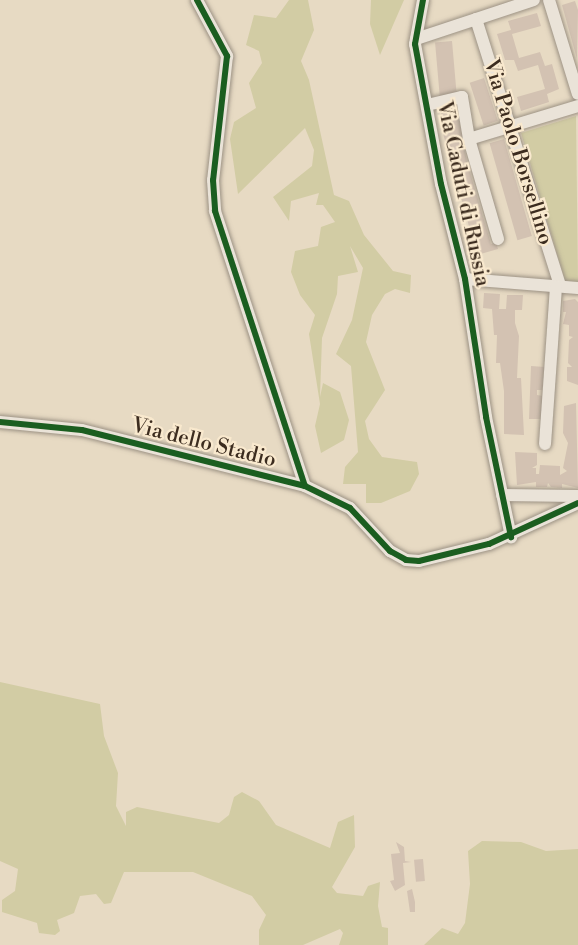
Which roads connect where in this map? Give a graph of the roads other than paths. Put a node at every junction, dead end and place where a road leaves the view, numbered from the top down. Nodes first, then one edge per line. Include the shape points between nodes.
1 (197, 0) edge
2 (423, 0) edge
3 (534, 0) edge
4 (549, 0) edge
5 (476, 19) junction
6 (416, 39) junction
7 (578, 94) edge
8 (426, 105) junction
9 (578, 106) edge
10 (511, 127) junction
11 (469, 139) junction
12 (498, 239) dead end
13 (465, 279) junction
14 (558, 286) junction
15 (578, 288) edge
16 (0, 422) edge
17 (545, 444) dead end
18 (305, 486) junction
19 (502, 495) junction
20 (578, 495) edge
21 (578, 502) edge
22 (511, 537) junction

1 - 18 street via 226,56 213,180 215,211
2 - 6 street, Via Caduti di Russia
3 - 5 street
4 - 7 street
5 - 6 street
5 - 10 street, Via Paolo Borsellino
6 - 8 street, Via Caduti di Russia
8 - 11 street via 462,97
8 - 13 street, Via Caduti di Russia
9 - 10 street
10 - 11 street
10 - 14 street, Via Paolo Borsellino
11 - 12 street
13 - 14 street
13 - 19 street, Via Caduti di Russia
14 - 15 street
14 - 17 street, Via Paolo Borsellino
16 - 18 street, Via dello Stadio via 82,430
18 - 22 street, Via dello Stadio via 350,508 390,551 406,560 455,554
19 - 20 street
19 - 22 street, Via Caduti di Russia
21 - 22 street, Via dello Stadio

